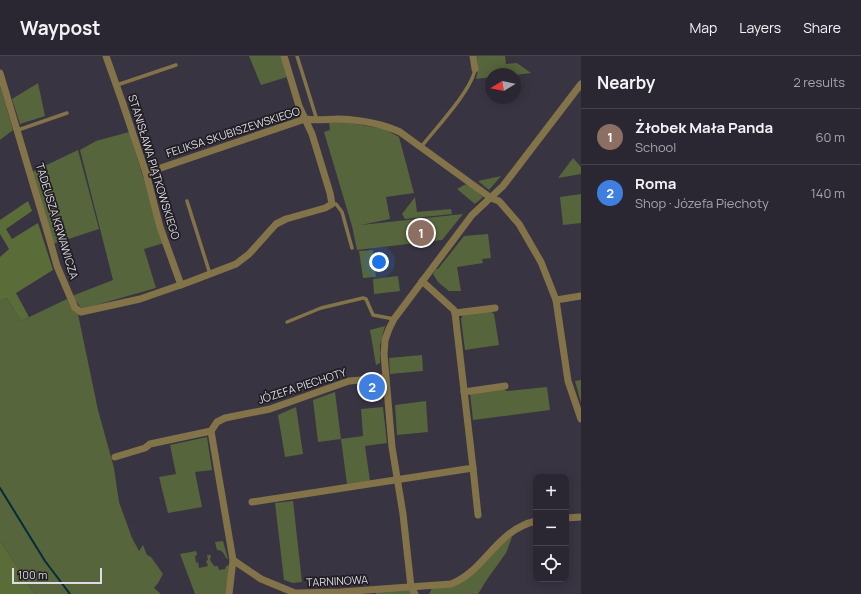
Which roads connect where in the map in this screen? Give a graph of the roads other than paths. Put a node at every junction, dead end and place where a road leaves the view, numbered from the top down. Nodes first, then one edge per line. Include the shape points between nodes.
1 (106, 56) edge
2 (284, 56) edge
3 (297, 56) edge
4 (473, 56) edge
5 (176, 65) dead end
6 (475, 69) joint
7 (0, 73) edge
8 (581, 84) edge
9 (117, 85) junction
10 (67, 112) dead end
11 (305, 119) junction
12 (317, 121) junction
13 (18, 130) junction
14 (421, 147) junction
15 (146, 173) junction
16 (491, 198) junction
17 (187, 201) dead end
18 (332, 204) junction
19 (352, 248) dead end
20 (210, 274) junction
21 (422, 281) junction
22 (181, 285) junction
23 (581, 296) edge
24 (556, 300) junction
25 (495, 308) dead end
26 (455, 313) junction
27 (394, 319) junction
28 (287, 322) dead end
29 (385, 378) junction
30 (505, 386) dead end
31 (464, 392) junction
32 (581, 419) edge
33 (211, 431) junction
34 (115, 457) dead end
35 (473, 468) junction
36 (398, 480) junction
37 (252, 502) dead end
38 (478, 515) dead end
39 (581, 517) edge
40 (569, 518) edge
41 (533, 522) edge
42 (233, 560) junction
43 (411, 587) junction
44 (229, 594) edge
45 (415, 594) edge

1 - 9 street, STANISŁAWA PIĄTKOWSKIEGO
2 - 11 street
3 - 12 lane
4 - 6 street
5 - 9 lane
6 - 14 lane via 474,77 464,93
7 - 13 street, TADEUSZA KRWAWICZA
8 - 16 street
9 - 15 street, STANISŁAWA PIĄTKOWSKIEGO
10 - 13 lane
11 - 12 street, FELIKSA SKUBISZEWSKIEGO
11 - 15 street, FELIKSA SKUBISZEWSKIEGO
11 - 18 street via 312,134
12 - 14 street, FELIKSA SKUBISZEWSKIEGO via 354,120 388,127
13 - 22 street, TADEUSZA KRWAWICZA via 57,266 75,308 81,312 87,311 140,299
14 - 16 street, FELIKSA SKUBISZEWSKIEGO
15 - 22 street, STANISŁAWA PIĄTKOWSKIEGO via 160,226
16 - 21 street via 472,215
16 - 24 street, FELIKSA SKUBISZEWSKIEGO via 499,201 518,224 541,262
17 - 20 lane
18 - 19 lane via 336,204 342,212
18 - 20 street, TADEUSZA KRWAWICZA via 276,224 249,254 236,264
20 - 22 street, TADEUSZA KRWAWICZA
21 - 26 street
21 - 27 street
23 - 24 street
24 - 32 street, FELIKSA SKUBISZEWSKIEGO via 568,381
25 - 26 street
26 - 31 street
27 - 28 lane via 373,315 366,299 363,298 321,308
27 - 29 street via 385,340
29 - 33 street, JÓZEFA PIECHOTY via 349,381 270,409 225,418 217,422
29 - 36 street
30 - 31 street
31 - 35 street
33 - 34 street via 150,444
33 - 42 street
35 - 36 street
35 - 38 street
36 - 37 street
36 - 43 street
39 - 40 street
41 - 43 street, TARNINOWA via 508,534 460,580 451,584
42 - 43 street, TARNINOWA via 261,579 295,593
42 - 44 street
43 - 45 street

